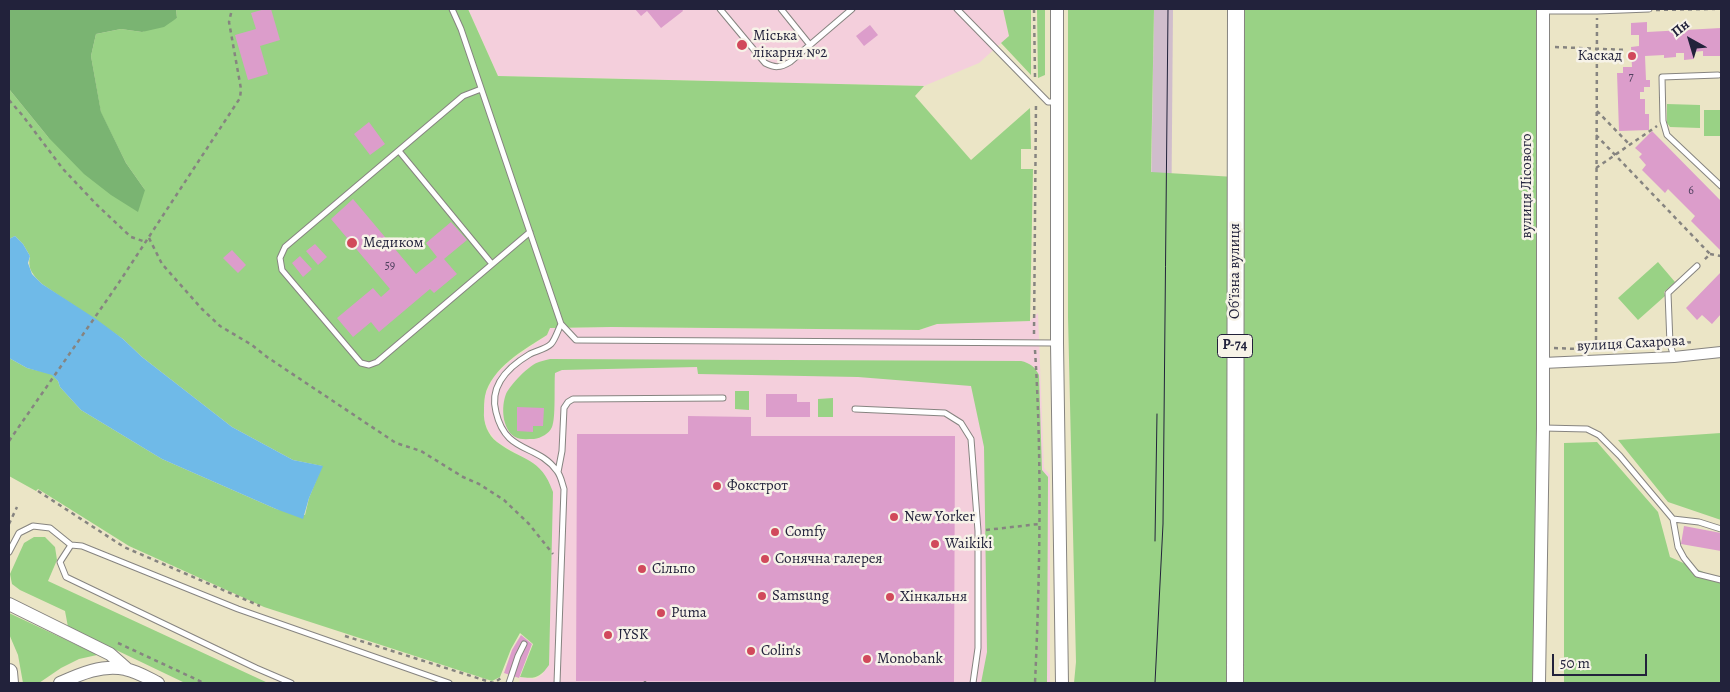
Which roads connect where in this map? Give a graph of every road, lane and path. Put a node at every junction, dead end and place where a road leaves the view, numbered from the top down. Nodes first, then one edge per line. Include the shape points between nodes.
1 (232, 9) edge
2 (452, 9) edge
3 (720, 9) edge
4 (781, 9) edge
5 (852, 9) edge
6 (957, 9) edge
7 (1034, 9) edge
8 (1057, 9) edge
9 (1236, 9) edge
10 (1649, 9) edge
11 (1543, 10) edge
12 (1597, 11) junction
13 (810, 44) junction
14 (1543, 47) junction
15 (1597, 48) junction
16 (1626, 50) dead end
17 (1718, 75) dead end
18 (1035, 88) junction
19 (482, 89) junction
20 (9, 100) edge
21 (1057, 102) junction
22 (1597, 111) junction
23 (1663, 122) junction
24 (1596, 135) junction
25 (1630, 145) junction
26 (398, 150) junction
27 (1616, 156) junction
28 (1596, 168) junction
29 (1721, 186) edge
30 (530, 232) junction
31 (149, 238) junction
32 (146, 242) junction
33 (1710, 254) junction
34 (1721, 256) edge
35 (492, 264) junction
36 (1697, 266) joint
37 (561, 324) junction
38 (1696, 342) dead end
39 (1034, 343) junction
40 (1057, 343) junction
41 (1670, 344) junction
42 (1543, 347) junction
43 (1614, 347) dead end
44 (1604, 348) dead end
45 (1585, 349) dead end
46 (1721, 352) edge
47 (1674, 357) junction
48 (1543, 363) junction
49 (723, 398) dead end
50 (856, 410) dead end
51 (1543, 428) junction
52 (9, 441) edge
53 (558, 472) junction
54 (38, 492) dead end
55 (17, 507) dead end
56 (1673, 519) junction
57 (9, 524) edge
58 (1040, 524) junction
59 (1721, 529) edge
60 (978, 531) junction
61 (71, 545) junction
62 (9, 552) edge
63 (561, 564) junction
64 (1721, 580) edge
65 (9, 604) edge
66 (261, 606) dead end
67 (337, 633) dead end
68 (524, 644) dead end
69 (133, 650) dead end
70 (128, 663) junction
71 (9, 672) edge
72 (502, 677) dead end
73 (10, 683) edge
74 (60, 683) edge
75 (158, 683) edge
76 (291, 683) edge
77 (449, 683) edge
78 (509, 683) edge
79 (557, 683) edge
80 (973, 683) edge
81 (1036, 683) edge
82 (1062, 683) edge
83 (1236, 683) edge
84 (1539, 683) edge

1 - 31 path via 229,22 240,98
2 - 19 lane
3 - 13 lane via 765,63 774,67 790,62
4 - 13 lane
5 - 13 lane
6 - 18 lane
7 - 18 path
8 - 21 street
9 - 83 main road, Обʼїзна вулиця / Р-74
10 - 12 lane
11 - 12 lane
11 - 14 street, вулиця Лісового
12 - 15 path
14 - 15 path
14 - 42 street, вулиця Лісового
15 - 16 path
15 - 22 path
17 - 23 lane via 1662,77
18 - 21 lane via 1048,102
18 - 39 path
19 - 26 lane via 463,96
19 - 30 lane
20 - 32 path via 63,169 97,205 131,237
21 - 40 street
22 - 24 path
22 - 25 path
23 - 25 path
23 - 29 lane via 1667,135
24 - 27 path
24 - 28 path
25 - 27 path
26 - 35 lane
26 - 35 lane via 286,247 280,258 282,270 361,363 369,365 377,362
27 - 28 path
27 - 33 path
28 - 44 path via 1595,348
30 - 35 lane
30 - 37 lane
31 - 32 path
31 - 63 path via 162,264 220,326 396,443 421,451 504,500 530,524
32 - 52 path
33 - 34 path
33 - 36 path
36 - 41 lane via 1668,293
37 - 39 lane via 576,340
37 - 53 lane via 551,344 529,354 508,371 494,391 499,426 509,439 546,460
38 - 41 path
39 - 40 lane
39 - 58 path
40 - 82 street
41 - 43 path
41 - 47 lane
42 - 45 path
42 - 48 street, вулиця Лісового
46 - 47 street, вулиця Сахарова
47 - 48 street, вулиця Сахарова
48 - 51 street, вулиця Лісового
49 - 53 lane via 573,399 564,408
50 - 60 lane via 945,412 962,424 970,439
51 - 56 lane via 1587,429 1599,434
51 - 84 street, вулиця Лісового
53 - 63 lane via 564,489
54 - 66 path via 124,547
55 - 57 path
56 - 59 lane
56 - 64 lane via 1678,547 1684,558 1697,574
58 - 60 path
58 - 81 path
60 - 80 lane via 978,648
61 - 62 lane via 50,528 33,526 19,533
61 - 76 lane via 60,562 66,577
61 - 77 lane via 82,546 238,609
63 - 79 lane
65 - 70 street
67 - 72 path via 490,682
68 - 78 lane
69 - 70 path
70 - 74 street via 82,673
70 - 75 street
71 - 73 main road

